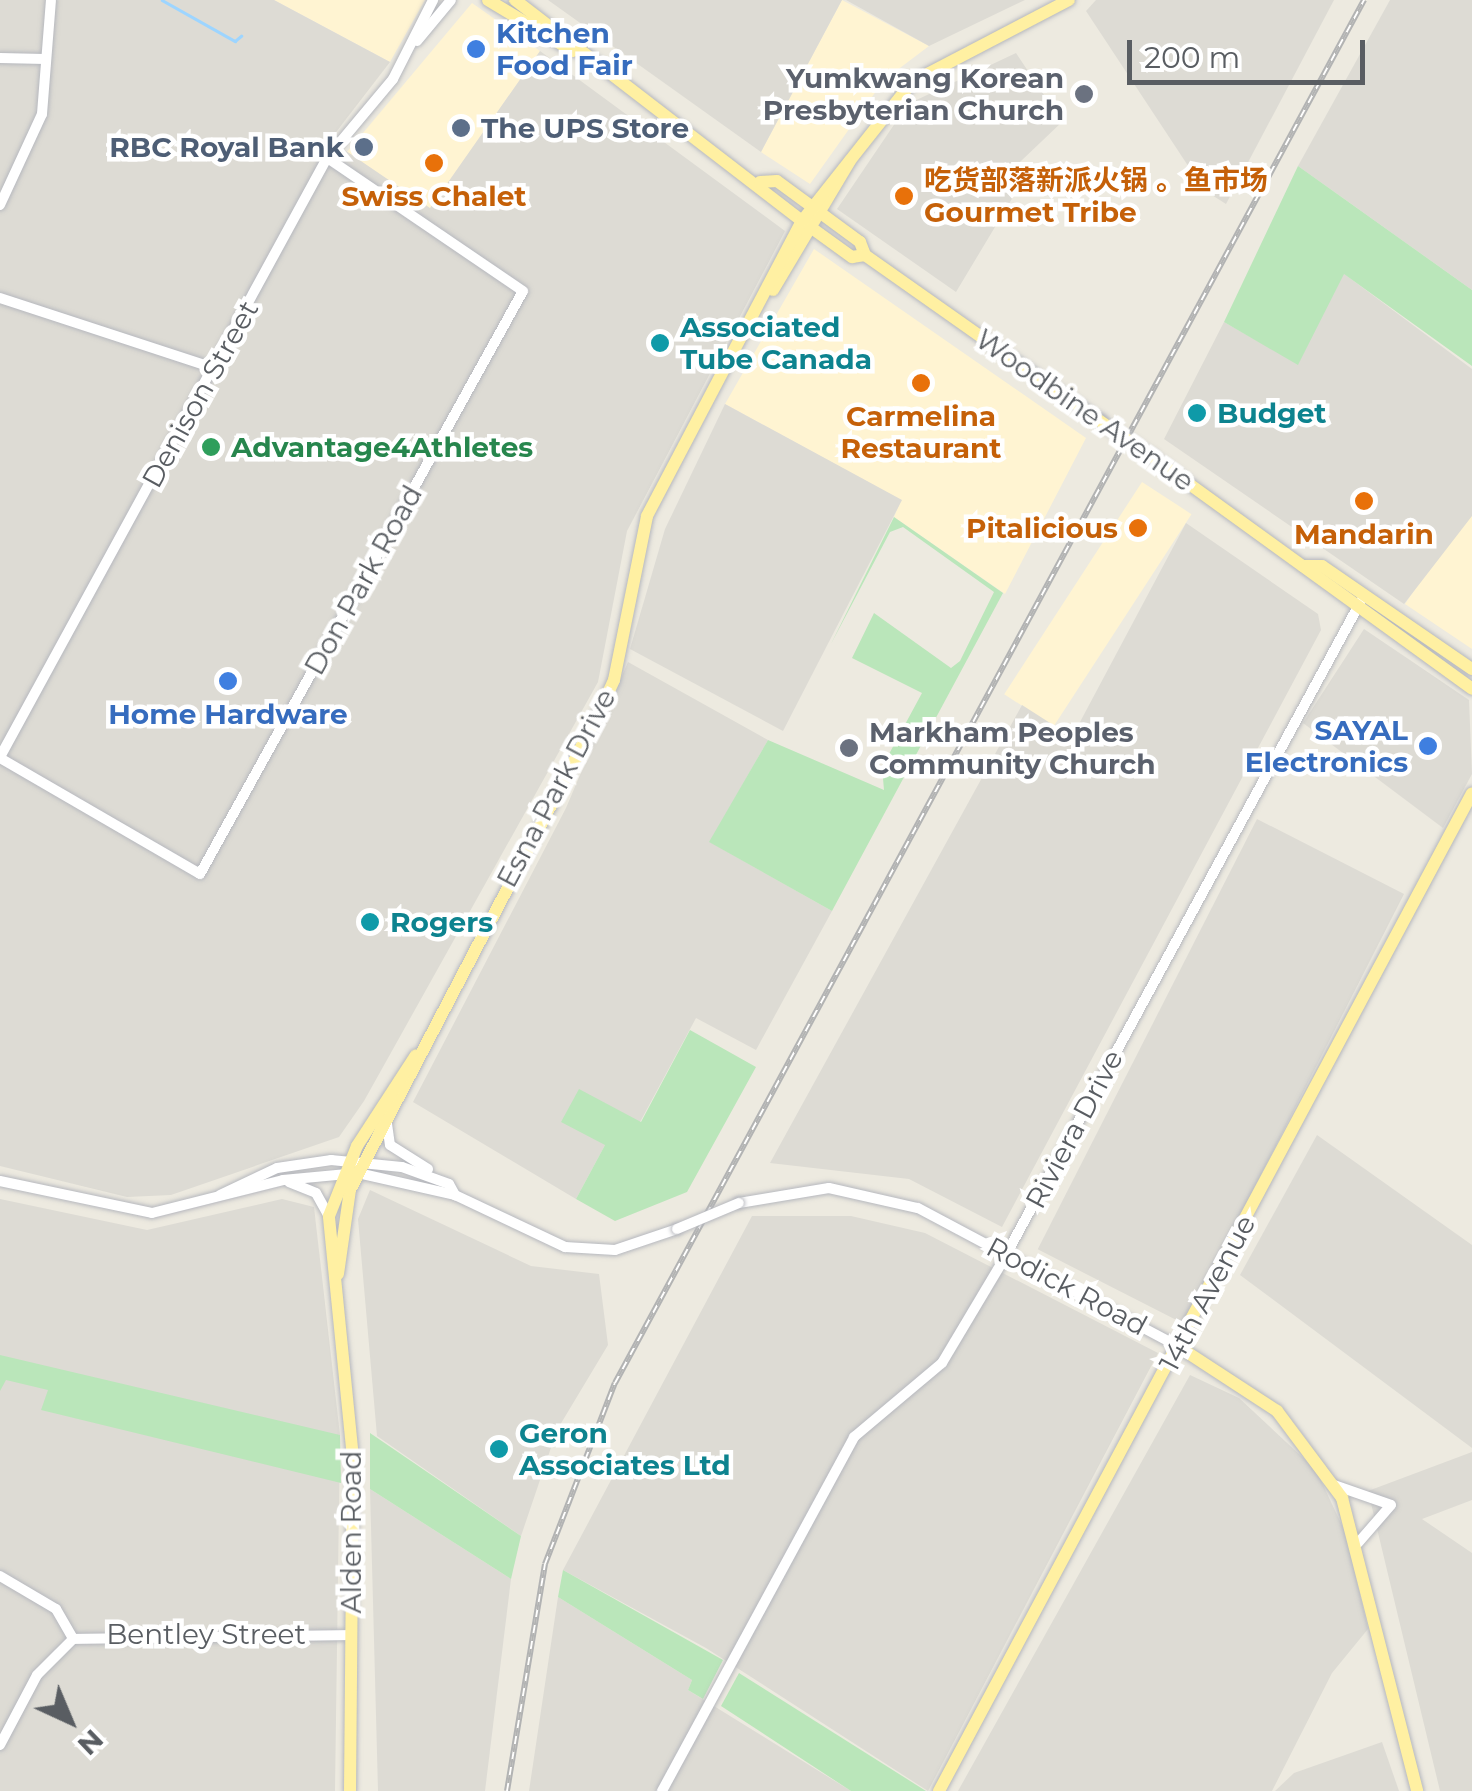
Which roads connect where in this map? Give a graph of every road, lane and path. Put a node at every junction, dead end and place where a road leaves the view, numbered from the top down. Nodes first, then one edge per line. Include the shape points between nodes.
1 (51, 0) edge
2 (433, 0) edge
3 (452, 0) edge
4 (488, 0) edge
5 (515, 0) edge
6 (1069, 0) edge
7 (416, 42) junction
8 (576, 52) junction
9 (0, 58) edge
10 (45, 60) junction
11 (327, 158) junction
12 (760, 182) junction
13 (0, 205) edge
14 (816, 210) junction
15 (807, 225) junction
16 (865, 255) junction
17 (0, 298) edge
18 (214, 368) junction
19 (1304, 566) junction
20 (1364, 596) junction
21 (1356, 610) junction
22 (1470, 679) edge
23 (0, 757) edge
24 (1472, 793) edge
25 (417, 1053) junction
26 (389, 1118) junction
27 (354, 1167) junction
28 (283, 1180) junction
29 (0, 1181) edge
30 (450, 1184) junction
31 (220, 1195) junction
32 (455, 1196) junction
33 (329, 1216) junction
34 (1007, 1254) junction
35 (338, 1274) junction
36 (1179, 1347) junction
37 (1334, 1485) junction
38 (1358, 1543) junction
39 (0, 1576) edge
40 (350, 1635) junction
41 (73, 1639) junction
42 (0, 1745) edge
43 (350, 1791) edge
44 (662, 1791) edge
45 (939, 1791) edge
46 (1417, 1791) edge

1 - 10 street
2 - 7 street, Denison Street
3 - 7 street, Denison Street
4 - 8 main road, Woodbine Avenue
5 - 8 main road, Woodbine Avenue
6 - 14 main road, Esna Park Drive via 912,82 854,150
7 - 11 street, Denison Street
8 - 12 main road, Woodbine Avenue
9 - 10 street
10 - 13 street via 39,124
11 - 18 street, Denison Street
11 - 23 street, Don Park Road via 522,291 518,300 200,874
12 - 14 main road, Woodbine Avenue via 777,181
12 - 15 main road, Woodbine Avenue
14 - 15 main road, Esna Park Drive
14 - 16 main road, Woodbine Avenue
15 - 16 main road, Woodbine Avenue
15 - 25 main road, Esna Park Drive via 647,516 614,680
16 - 19 main road, Woodbine Avenue, bridge
17 - 18 street
18 - 23 street, Denison Street
19 - 20 main road, Woodbine Avenue via 1322,566
19 - 21 main road, Woodbine Avenue
20 - 21 street, Riviera Drive
20 - 22 main road, Woodbine Avenue via 1447,653
21 - 22 main road, Woodbine Avenue
21 - 34 street, Riviera Drive
24 - 36 main road, 14th Avenue
25 - 26 main road, Esna Park Drive
25 - 27 main road, Esna Park Drive
26 - 27 main road, Esna Park Drive
26 - 30 street via 390,1146
27 - 28 street
27 - 30 street
27 - 31 street via 276,1168
27 - 32 street, Rodick Road
27 - 33 main road, Alden Road
27 - 35 main road, Alden Road
28 - 31 street
28 - 33 street via 316,1193
29 - 31 street via 140,1213
30 - 32 street
32 - 34 street, Rodick Road, bridge via 544,1241 590,1251 677,1229 791,1188 861,1192 918,1208
33 - 35 main road, Alden Road
34 - 36 street, Rodick Road
34 - 44 street, Riviera Drive via 942,1364 854,1436
35 - 40 main road, Alden Road via 353,1458
36 - 37 main road, Rodick Road via 1277,1411
36 - 45 main road, 14th Avenue
37 - 38 main road, Rodick Road
37 - 38 street via 1390,1505
38 - 46 main road, Rodick Road
39 - 41 street via 56,1610
40 - 41 street, Bentley Street
40 - 43 main road, Alden Road
41 - 42 street, Bentley Street via 37,1675

